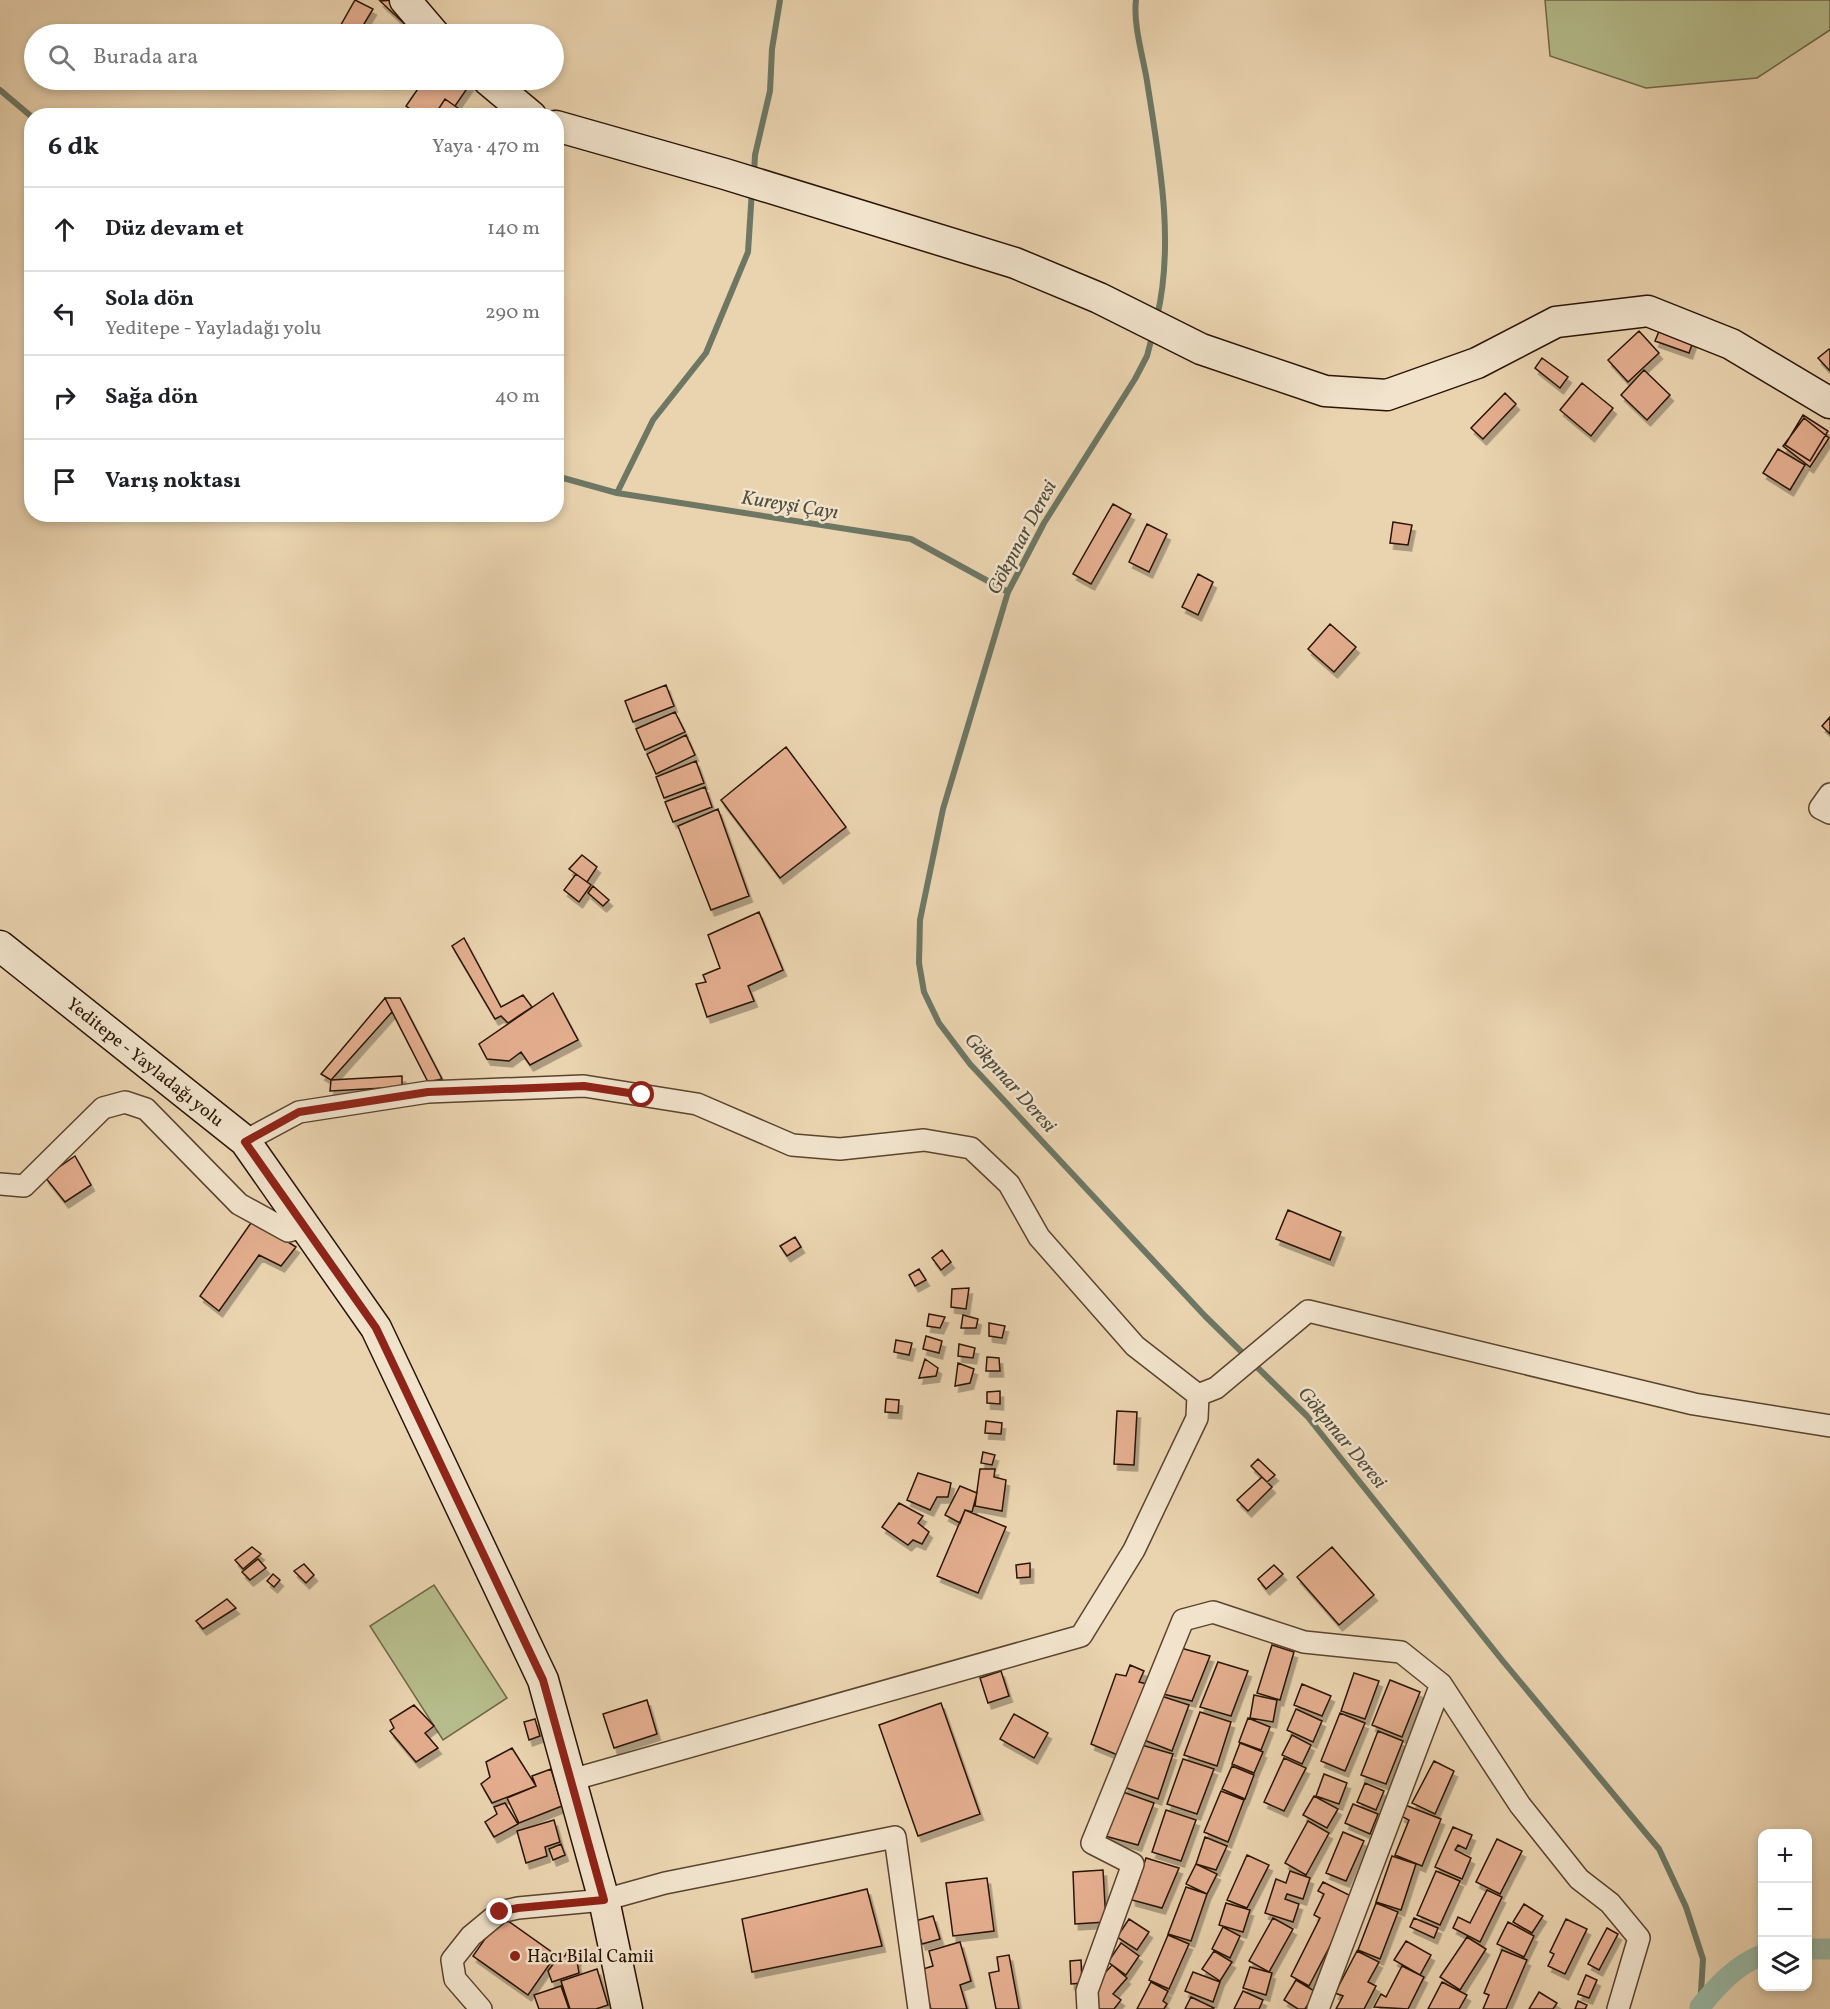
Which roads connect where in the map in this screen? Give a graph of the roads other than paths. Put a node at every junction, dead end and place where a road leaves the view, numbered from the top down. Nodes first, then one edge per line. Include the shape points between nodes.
1 (405, 0) edge
2 (425, 24) edge
3 (500, 90) edge
4 (521, 108) edge
5 (564, 128) edge
6 (1830, 403) edge
7 (1830, 794) edge
8 (1830, 813) edge
9 (0, 946) edge
10 (245, 1142) junction
11 (0, 1184) edge
12 (305, 1227) junction
13 (1207, 1392) junction
14 (1830, 1426) edge
15 (1441, 1684) junction
16 (570, 1780) junction
17 (604, 1900) junction
18 (481, 2009) edge
19 (627, 2009) edge
20 (919, 2009) edge
21 (1088, 2009) edge
22 (1318, 2009) edge
23 (1618, 2009) edge

1 - 2 street
3 - 4 street
5 - 6 street via 1015,263 1099,298 1201,349 1325,391 1387,394 1477,363 1556,321 1648,311 1731,344
7 - 8 street via 1820,808
9 - 10 street, Yeditepe - Yayladağı yolu
10 - 12 street, Yeditepe - Yayladağı yolu
10 - 13 street via 299,1112 428,1092 584,1086 697,1104 792,1145 840,1149 924,1140 971,1148 1009,1184 1039,1238 1135,1346
11 - 12 street via 24,1186 103,1108 125,1102 146,1109 239,1204 288,1231
12 - 16 street, Yeditepe - Yayladağı yolu via 376,1328 543,1680
13 - 14 street via 1308,1311 1694,1404
13 - 16 street via 1134,1550 1081,1636
15 - 21 street via 1401,1652 1304,1642 1213,1612 1184,1620 1092,1843 1132,1864 1087,1991
15 - 22 street
15 - 23 street via 1527,1814 1579,1879 1610,1903 1639,1938
16 - 17 street, Yeditepe - Yayladağı yolu
17 - 18 street via 500,1912 471,1936 452,1959 455,1979
17 - 19 street, Yeditepe - Yayladağı yolu
17 - 20 street via 665,1883 896,1837

